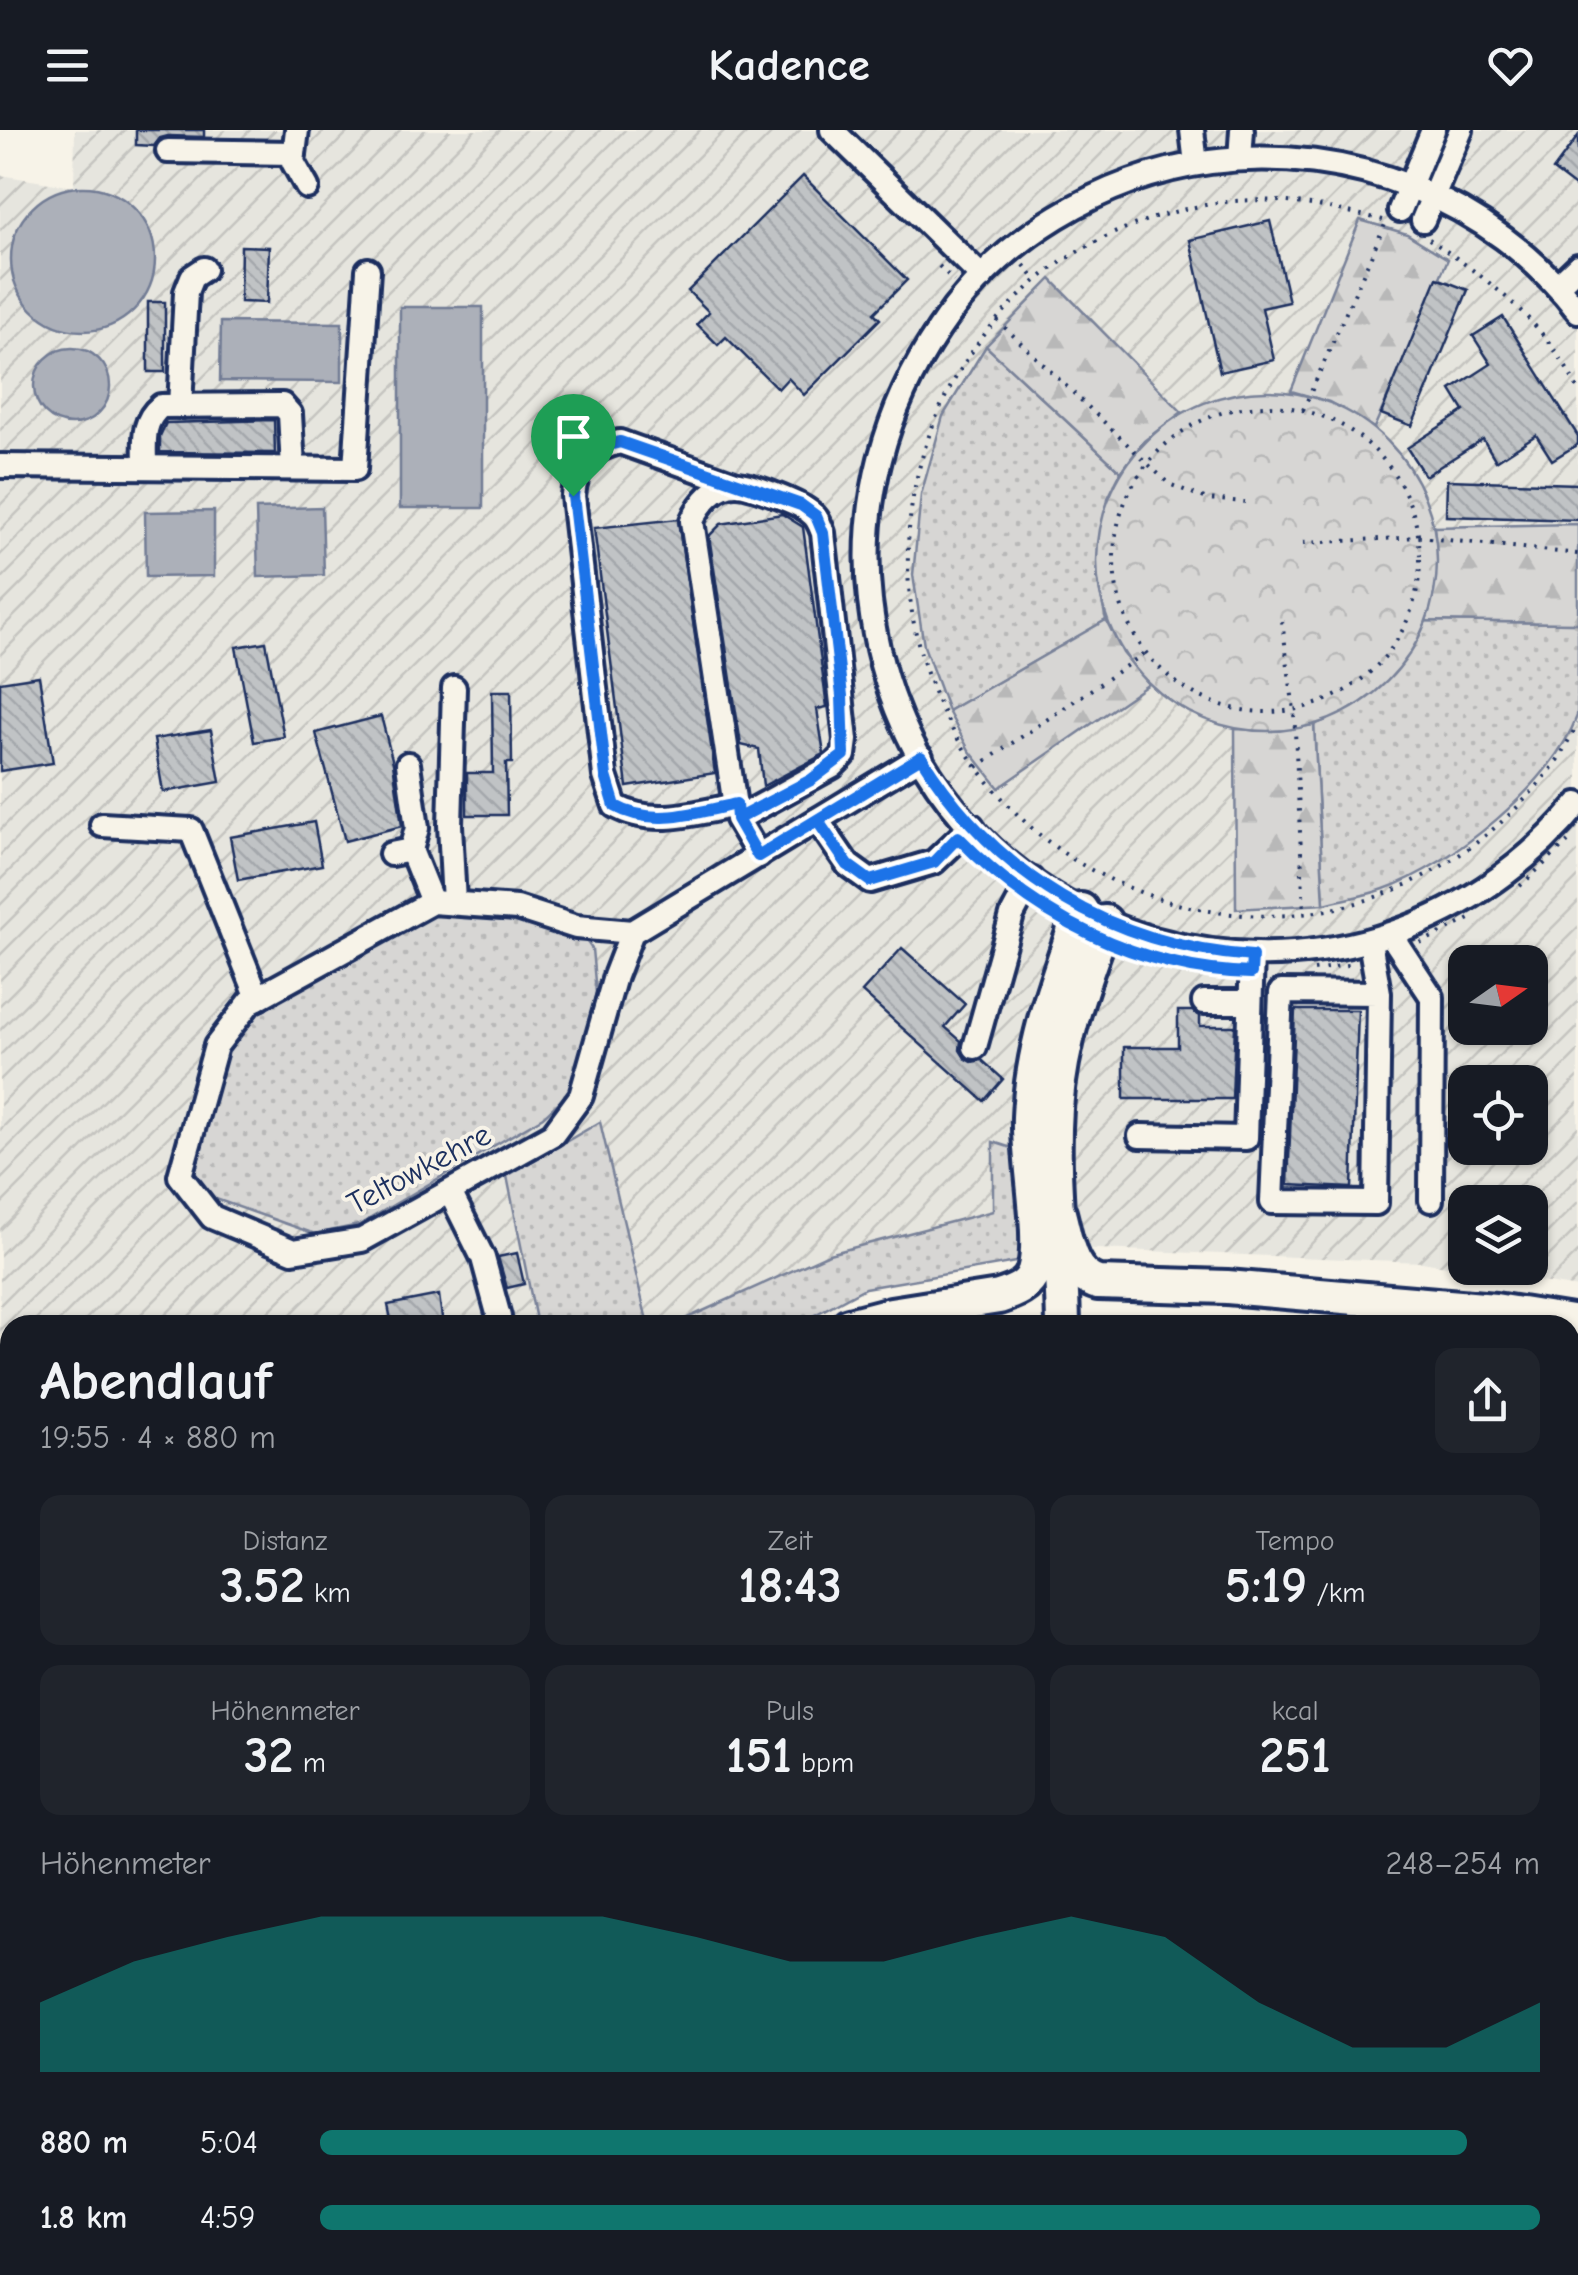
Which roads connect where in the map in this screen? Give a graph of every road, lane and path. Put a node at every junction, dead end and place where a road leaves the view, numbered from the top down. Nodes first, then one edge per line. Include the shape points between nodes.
1 (832, 130) edge
2 (1192, 130) edge
3 (1242, 130) edge
4 (1434, 130) edge
5 (1461, 130) edge
6 (295, 141) edge
7 (168, 151) dead end
8 (1240, 159) junction
9 (1196, 164) junction
10 (307, 186) dead end
11 (1410, 186) junction
12 (1433, 196) junction
13 (1405, 222) junction
14 (1578, 266) edge
15 (204, 269) dead end
16 (368, 270) dead end
17 (968, 274) junction
18 (1557, 286) junction
19 (1578, 311) edge
20 (997, 320) junction
21 (1578, 390) edge
22 (180, 406) junction
23 (1303, 410) junction
24 (1147, 463) junction
25 (0, 466) edge
26 (145, 466) junction
27 (293, 468) junction
28 (737, 484) junction
29 (1246, 502) dead end
30 (1419, 537) junction
31 (1303, 544) dead end
32 (1578, 554) edge
33 (1282, 620) dead end
34 (1145, 653) junction
35 (454, 688) dead end
36 (1294, 710) junction
37 (1578, 724) edge
38 (921, 757) junction
39 (408, 764) dead end
40 (976, 768) junction
41 (1578, 804) edge
42 (736, 812) junction
43 (817, 820) junction
44 (102, 824) dead end
45 (972, 826) junction
46 (1571, 838) dead end
47 (758, 856) junction
48 (1031, 879) junction
49 (1515, 889) dead end
50 (443, 902) junction
51 (1098, 905) junction
52 (1304, 914) junction
53 (1474, 917) dead end
54 (632, 932) junction
55 (1384, 947) junction
56 (1181, 964) dead end
57 (1252, 964) junction
58 (1303, 972) dead end
59 (1380, 992) junction
60 (258, 998) junction
61 (1204, 1002) dead end
62 (1250, 1002) junction
63 (975, 1047) dead end
64 (1140, 1136) dead end
65 (450, 1192) junction
66 (1431, 1200) dead end
67 (1047, 1214) junction
68 (498, 1315) edge
69 (887, 1315) edge
70 (1059, 1315) edge
71 (1527, 1315) edge

1 - 17 street
2 - 9 street
3 - 8 street
4 - 11 street
5 - 12 street
6 - 7 street
6 - 10 street via 292,162
8 - 9 street
8 - 11 street via 1320,162
9 - 17 street via 1082,203
11 - 12 street
11 - 13 street
12 - 13 street
12 - 18 street via 1497,233
13 - 20 path via 1278,200 1207,204 1134,224 1083,250 1036,281
13 - 21 path via 1484,276 1534,324
13 - 23 path
14 - 18 street
15 - 22 street via 192,276 186,292
16 - 27 street via 355,469
17 - 38 street via 901,395 870,510 868,588 877,644
18 - 19 street
20 - 24 path
20 - 40 path via 966,361 928,438 906,570 929,686
22 - 26 street via 151,414
22 - 27 street via 282,405 290,414
23 - 24 path via 1268,406 1217,414 1172,438
23 - 30 path via 1337,422 1392,470
24 - 29 path via 1191,495
24 - 34 path via 1117,524 1113,558 1122,608
25 - 26 street
26 - 27 street
28 - 42 street via 700,503 692,521
28 - 42 street via 816,516 846,740 833,766
28 - 42 street via 620,442 586,458 573,496 615,806 634,817
30 - 31 path
30 - 32 path
30 - 36 path via 1420,576 1392,648 1335,698
33 - 36 path
34 - 36 path via 1198,697 1264,714
34 - 40 path
35 - 50 street
36 - 52 path
37 - 52 path via 1550,771 1472,848 1378,897
38 - 43 street
38 - 45 street
39 - 50 street via 417,828 401,852
40 - 52 path via 1032,830 1108,880 1220,914
41 - 55 street via 1492,885
42 - 47 street
43 - 45 street via 848,865 870,881 934,862
43 - 47 street
44 - 60 street via 191,830
45 - 48 street
46 - 49 path
47 - 54 street
48 - 51 street
48 - 63 street via 1012,915
50 - 54 street via 516,908 576,927
50 - 60 street, Teltowkehre
51 - 57 street via 1171,944
51 - 67 highway via 1060,1072
53 - 55 path
54 - 65 street, Teltowkehre via 581,1096 553,1134
55 - 57 street
55 - 58 path
55 - 59 street
55 - 66 street via 1432,997
56 - 57 path
57 - 62 street
59 - 59 street via 1376,1203 1272,1202 1281,992
60 - 65 street, Teltowkehre via 216,1046 180,1176 212,1217 293,1251 362,1240
61 - 62 street
62 - 64 street via 1246,1138
65 - 68 street via 484,1258
67 - 69 highway via 1034,1270 1014,1292
67 - 70 highway
67 - 71 highway via 1076,1267 1098,1283 1227,1287

